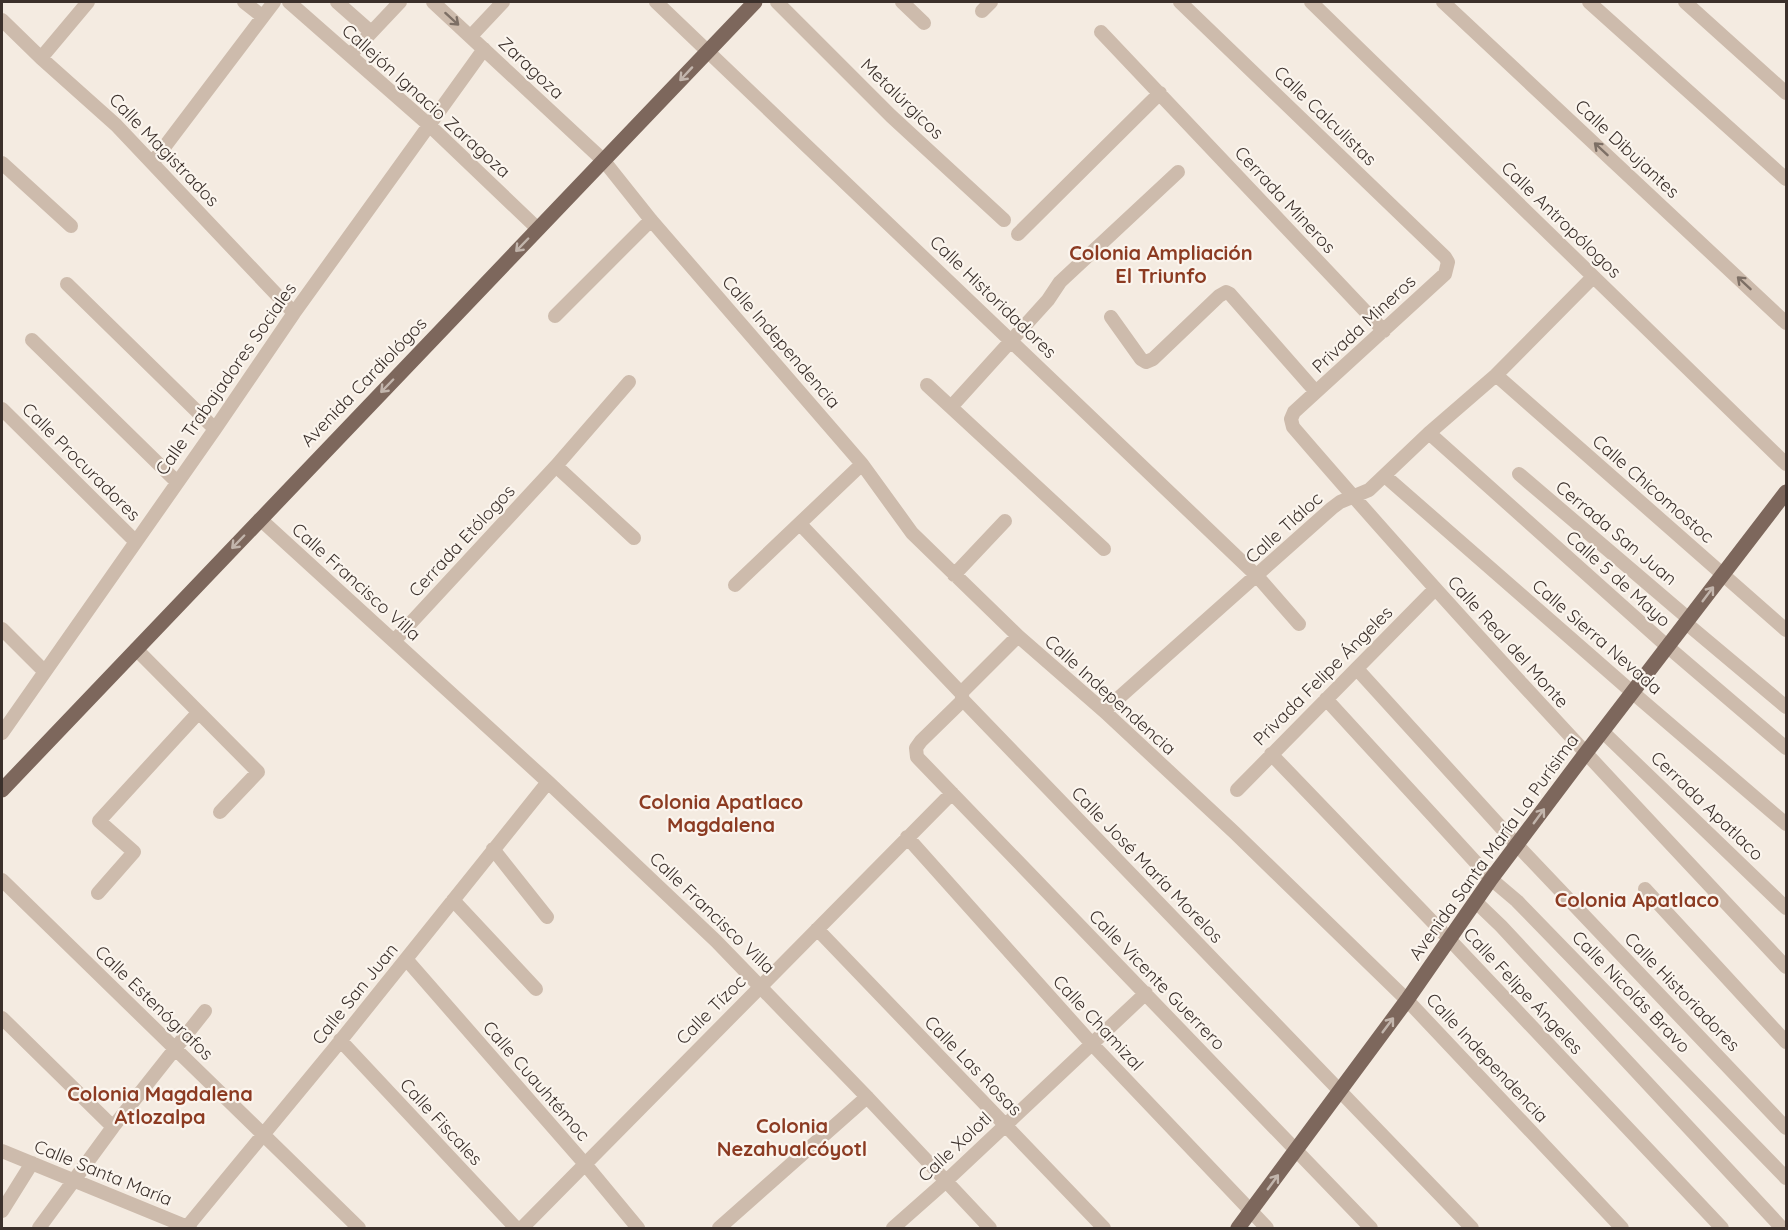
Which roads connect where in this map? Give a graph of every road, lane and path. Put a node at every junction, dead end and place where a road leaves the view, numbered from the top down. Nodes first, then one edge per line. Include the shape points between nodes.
1 (88, 2) edge
2 (244, 2) edge
3 (274, 2) edge
4 (289, 2) edge
5 (337, 2) edge
6 (400, 2) edge
7 (433, 2) edge
8 (503, 2) edge
9 (656, 2) edge
10 (755, 2) edge
11 (777, 2) edge
12 (902, 2) edge
13 (1180, 2) edge
14 (1311, 2) edge
15 (1443, 2) edge
16 (1588, 2) edge
17 (1685, 2) edge
18 (262, 16) junction
19 (2, 20) edge
20 (924, 23) dead end
21 (1101, 32) dead end
22 (371, 33) junction
23 (471, 36) junction
24 (484, 49) junction
25 (708, 51) junction
26 (350, 55) junction
27 (41, 58) junction
28 (1160, 93) junction
29 (1786, 93) edge
30 (429, 125) junction
31 (604, 161) junction
32 (153, 162) junction
33 (2, 163) edge
34 (1178, 172) dead end
35 (1786, 179) edge
36 (651, 220) junction
37 (1004, 220) dead end
38 (71, 226) dead end
39 (538, 229) junction
40 (1018, 234) dead end
41 (1445, 257) joint
42 (1593, 276) junction
43 (67, 284) dead end
44 (294, 313) junction
45 (555, 316) dead end
46 (1111, 317) dead end
47 (1786, 323) edge
48 (1384, 331) junction
49 (32, 340) dead end
50 (1012, 341) junction
51 (1496, 375) junction
52 (629, 382) dead end
53 (927, 385) dead end
54 (1317, 392) junction
55 (951, 407) junction
56 (2, 409) edge
57 (1294, 412) joint
58 (215, 429) junction
59 (1429, 433) junction
60 (862, 464) junction
61 (1786, 465) edge
62 (556, 466) junction
63 (1519, 474) dead end
64 (1385, 476) junction
65 (177, 482) junction
66 (1786, 492) edge
67 (1353, 497) junction
68 (260, 519) junction
69 (1005, 521) dead end
70 (800, 524) junction
71 (634, 538) dead end
72 (135, 541) junction
73 (1104, 549) dead end
74 (954, 575) junction
75 (1722, 575) junction
76 (1257, 576) junction
77 (735, 585) dead end
78 (1435, 588) junction
79 (1688, 621) junction
80 (1299, 624) dead end
81 (2, 629) edge
82 (1786, 630) edge
83 (1018, 636) junction
84 (394, 641) junction
85 (1668, 647) junction
86 (136, 649) junction
87 (1357, 669) junction
88 (44, 671) junction
89 (1632, 692) junction
90 (962, 697) junction
91 (1326, 699) junction
92 (1786, 707) edge
93 (1104, 711) junction
94 (198, 713) junction
95 (1602, 731) junction
96 (2, 733) edge
97 (1786, 748) edge
98 (1271, 754) junction
99 (1585, 754) junction
100 (548, 782) junction
101 (1237, 789) dead end
102 (2, 790) edge
103 (952, 793) junction
104 (220, 812) dead end
105 (1786, 824) edge
106 (907, 837) junction
107 (1517, 845) junction
108 (493, 849) junction
109 (1491, 879) junction
110 (2, 880) edge
111 (1645, 889) dead end
112 (98, 893) dead end
113 (453, 900) junction
114 (1476, 902) junction
115 (1786, 908) edge
116 (547, 917) dead end
117 (817, 929) junction
118 (1450, 940) junction
119 (406, 959) junction
120 (1786, 967) edge
121 (760, 986) junction
122 (536, 989) dead end
123 (1146, 993) junction
124 (1407, 1000) junction
125 (205, 1011) dead end
126 (2, 1018) edge
127 (340, 1040) junction
128 (1786, 1042) edge
129 (1092, 1044) junction
130 (175, 1048) junction
131 (1339, 1090) junction
132 (867, 1097) junction
133 (1005, 1126) junction
134 (113, 1127) junction
135 (1786, 1128) edge
136 (262, 1136) junction
137 (1296, 1150) junction
138 (2, 1151) edge
139 (32, 1163) junction
140 (585, 1164) junction
141 (1786, 1178) edge
142 (73, 1181) junction
143 (945, 1182) junction
144 (2, 1211) edge
145 (1251, 1211) junction
146 (39, 1228) edge
147 (189, 1228) edge
148 (358, 1228) edge
149 (516, 1228) edge
150 (522, 1228) edge
151 (638, 1228) edge
152 (719, 1228) edge
153 (893, 1228) edge
154 (990, 1228) edge
155 (1104, 1228) edge
156 (1238, 1228) edge
157 (1267, 1228) edge
158 (1371, 1228) edge
159 (1472, 1228) edge
160 (1622, 1228) edge
161 (1722, 1228) edge
162 (1782, 1228) edge

1 - 27 street
2 - 18 street
3 - 18 street
4 - 26 street, Callejón Ignacio Zaragoza
5 - 22 street
6 - 22 street
7 -> 23 street, Zaragoza
8 - 23 street
9 - 25 street, Calle Historidadores
10 - 25 main road, Avenida Cardiológos
11 - 37 street, Metalúrgicos via 891,116
12 - 20 street
13 - 41 street, Calle Calculistas
14 - 42 street, Calle Antropólogos
47 -> 15 street, Calle Dibujantes
16 - 35 street
17 - 29 street
18 - 32 street
19 - 27 street, Calle Magistrados
21 - 28 street, Cerrada Mineros
22 - 26 street
23 - 24 street, Zaragoza
24 - 30 street, Calle Trabajadores Sociales
24 - 31 street, Zaragoza
25 -> 31 main road, Avenida Cardiológos
25 - 50 street, Calle Historidadores
26 - 30 street, Callejón Ignacio Zaragoza
27 - 32 street, Calle Magistrados
28 - 40 street
28 - 48 street, Cerrada Mineros
30 - 39 street, Callejón Ignacio Zaragoza
30 - 44 street, Calle Trabajadores Sociales
31 - 36 street, Calle Independencia
31 - 39 main road, Avenida Cardiológos
32 - 44 street, Calle Magistrados
33 - 38 street
34 - 50 street via 1060,282
36 - 45 street
36 - 60 street, Calle Independencia
39 -> 68 main road, Avenida Cardiológos
41 - 48 street, Privada Mineros via 1445,274
42 - 51 street, Calle Tláloc
42 - 61 street, Calle Antropólogos
43 - 58 street
44 - 58 street, Calle Trabajadores Sociales
46 - 54 street via 1146,362 1226,292
48 - 54 street, Privada Mineros
49 - 65 street
50 - 55 street
50 - 76 street, Calle Historidadores
51 - 59 street, Calle Tláloc
51 - 75 street, Calle Chicomostoc
52 - 62 street, Cerrada Etólogos
53 - 55 street
54 - 57 street, Privada Mineros
55 - 73 street
56 - 72 street, Calle Procuradores
57 - 67 street, Calle Real del Monte via 1293,427
58 - 65 street, Calle Trabajadores Sociales
59 - 64 street, Calle Tláloc
59 - 85 street, Calle 5 de Mayo
60 - 70 street
60 - 74 street, Calle Independencia via 912,533
62 - 71 street
62 - 84 street, Cerrada Etólogos
63 - 79 street, Cerrada San Juan
64 - 67 street, Calle Tláloc
64 - 89 street, Calle Sierra Nevada
65 - 72 street, Calle Trabajadores Sociales
66 - 75 main road, Avenida Santa María La Purísima
67 - 76 street, Calle Tláloc via 1332,508
67 - 78 street, Calle Real del Monte
68 - 84 street, Calle Francisco Villa
68 -> 86 main road, Avenida Cardiológos
69 - 74 street
70 - 77 street
70 - 90 street, Calle José María Morelos
72 - 88 street, Calle Trabajadores Sociales
74 - 83 street, Calle Independencia
79 -> 75 main road, Avenida Santa María La Purísima
75 - 82 street, Calle Chicomostoc
76 - 80 street, Calle Historidadores
76 - 93 street, Calle Tláloc
78 - 87 street, Privada Felipe Ángeles
78 - 99 street, Calle Real del Monte
79 - 85 main road, Avenida Santa María La Purísima
79 - 92 street, Cerrada San Juan
81 - 88 street
83 - 90 street
83 - 93 street, Calle Independencia
84 - 100 street, Calle Francisco Villa
85 - 89 main road, Avenida Santa María La Purísima
85 - 97 street, Calle 5 de Mayo
86 - 94 street
86 - 102 main road, Avenida Cardiológos
87 - 91 street, Privada Felipe Ángeles
87 - 107 street, Calle Historiadores
88 - 96 street, Calle Trabajadores Sociales
89 - 95 main road, Avenida Santa María La Purísima
89 - 105 street, Calle Sierra Nevada
90 - 103 street, Calle Vicente Guerrero via 916,748 917,757
90 - 131 street, Calle José María Morelos
91 - 98 street, Privada Felipe Ángeles
91 - 109 street, Calle Nicolás Bravo
93 - 124 street, Calle Independencia
94 - 104 street via 258,772
94 - 112 street via 99,821 134,852
95 - 99 main road, Avenida Santa María La Purísima
95 - 115 street, Cerrada Apatlaco
98 - 101 street, Privada Felipe Ángeles
98 - 118 street, Calle Felipe Ángeles
107 -> 99 main road, Avenida Santa María La Purísima
99 - 120 street, Calle Real del Monte
100 - 108 street, Calle San Juan
100 - 121 street, Calle Francisco Villa
103 - 106 street, Calle Tízoc
103 - 123 street, Calle Vicente Guerrero
106 - 117 street, Calle Tízoc
106 - 129 street, Calle Chamizal
107 - 109 main road, Avenida Santa María La Purísima
107 - 135 street, Calle Historiadores
108 - 113 street, Calle San Juan
108 - 116 street
109 - 114 main road, Avenida Santa María La Purísima
109 - 141 street, Calle Nicolás Bravo via 1517,901
110 - 130 street, Calle Estenógrafos
111 - 128 street
113 - 119 street, Calle San Juan
113 - 122 street
114 - 118 main road, Avenida Santa María La Purísima
114 - 162 street
117 - 121 street, Calle Tízoc
117 - 133 street, Calle Las Rosas
118 - 124 main road, Avenida Santa María La Purísima
118 - 161 street, Calle Felipe Ángeles
119 - 127 street, Calle San Juan
119 - 140 street, Calle Cuauhtémoc
121 - 132 street, Calle Francisco Villa
121 - 140 street, Calle Tízoc
123 - 129 street, Calle Xolotl
123 - 137 street, Calle Vicente Guerrero
131 -> 124 main road, Avenida Santa María La Purísima
124 - 160 street, Calle Independencia
125 - 130 street
126 - 134 street
127 - 136 street, Calle San Juan
127 - 149 street, Calle Fiscales
129 - 133 street, Calle Xolotl
129 - 145 street, Calle Chamizal
130 - 134 street
130 - 136 street, Calle Estenógrafos
131 - 137 main road, Avenida Santa María La Purísima
131 - 159 street, Calle José María Morelos
132 - 143 street, Calle Francisco Villa
132 - 152 street
133 - 143 street, Calle Xolotl
133 - 155 street, Calle Las Rosas
134 - 142 street
136 - 147 street, Calle San Juan
136 - 148 street, Calle Estenógrafos
145 -> 137 main road, Avenida Santa María La Purísima
137 - 158 street, Calle Vicente Guerrero
138 - 139 street, Calle Santa María
139 - 142 street, Calle Santa María
139 - 144 street
140 - 150 street, Calle Tízoc
140 - 151 street, Calle Cuauhtémoc
142 - 146 street
142 - 147 street, Calle Santa María
143 - 153 street, Calle Xolotl
143 - 154 street, Calle Francisco Villa
145 - 156 main road, Avenida Santa María La Purísima
145 - 157 street, Calle Chamizal

